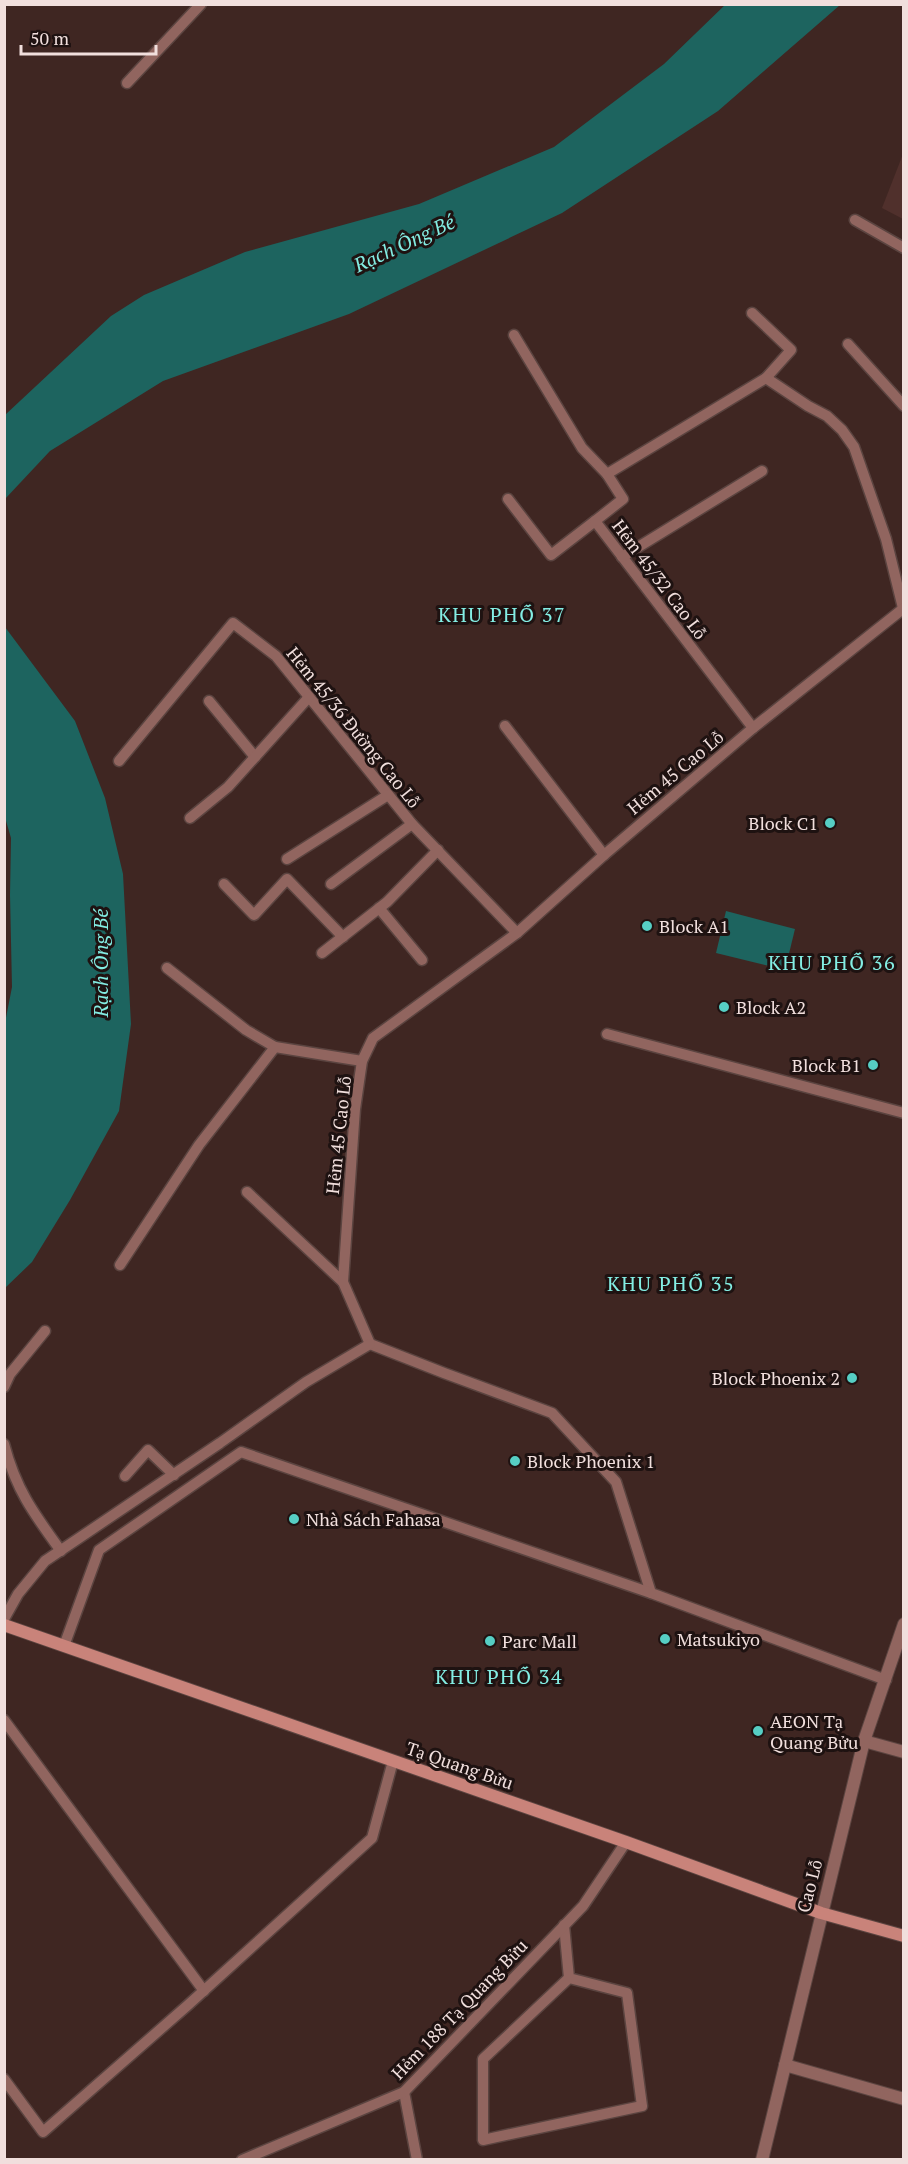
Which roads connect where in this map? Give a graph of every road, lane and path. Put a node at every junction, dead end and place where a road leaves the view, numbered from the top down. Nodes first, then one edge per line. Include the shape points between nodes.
1 (201, 4) edge
2 (127, 83) dead end
3 (855, 220) dead end
4 (903, 248) edge
5 (752, 313) dead end
6 (514, 335) dead end
7 (848, 344) dead end
8 (766, 378) junction
9 (903, 406) edge
10 (762, 471) dead end
11 (608, 474) junction
12 (508, 499) dead end
13 (595, 521) junction
14 (622, 556) junction
15 (903, 608) edge
16 (309, 697) junction
17 (209, 701) dead end
18 (505, 726) dead end
19 (753, 728) junction
20 (255, 758) junction
21 (120, 761) dead end
22 (388, 795) junction
23 (190, 818) dead end
24 (412, 824) junction
25 (438, 850) junction
26 (604, 855) junction
27 (287, 859) dead end
28 (224, 884) dead end
29 (331, 884) dead end
30 (379, 908) junction
31 (518, 933) junction
32 (343, 937) junction
33 (322, 953) dead end
34 (422, 960) dead end
35 (167, 968) dead end
36 (607, 1034) dead end
37 (275, 1047) junction
38 (362, 1061) junction
39 (903, 1113) edge
40 (247, 1192) dead end
41 (120, 1265) dead end
42 (343, 1282) junction
43 (45, 1331) dead end
44 (370, 1344) junction
45 (4, 1387) edge
46 (4, 1444) edge
47 (174, 1474) junction
48 (125, 1476) dead end
49 (61, 1551) junction
50 (651, 1593) junction
51 (4, 1619) edge
52 (903, 1624) edge
53 (4, 1625) edge
54 (64, 1646) junction
55 (886, 1680) junction
56 (4, 1720) edge
57 (864, 1741) junction
58 (903, 1752) edge
59 (393, 1761) junction
60 (626, 1842) junction
61 (821, 1913) junction
62 (564, 1925) junction
63 (903, 1936) edge
64 (569, 1978) junction
65 (204, 1990) junction
66 (785, 2066) junction
67 (4, 2079) edge
68 (404, 2092) junction
69 (903, 2099) edge
70 (242, 2160) edge
71 (417, 2160) edge
72 (762, 2160) edge

1 - 2 lane
3 - 4 lane
5 - 8 lane via 791,350
6 - 11 lane via 582,448
7 - 9 lane
8 - 11 lane
8 - 15 lane via 827,416 854,447 886,538
10 - 14 lane
11 - 13 lane via 622,499
12 - 13 lane, Hẻm 45/32 Cao Lỗ via 551,555
13 - 14 lane, Hẻm 45/32 Cao Lỗ
14 - 19 lane, Hẻm 45/32 Cao Lỗ
15 - 19 lane, Hẻm 45 Cao Lỗ
16 - 20 lane
16 - 21 lane, Hẻm 45/36 Đường Cao Lỗ via 276,656 232,623
16 - 22 lane, Hẻm 45/36 Đường Cao Lỗ
17 - 20 lane
18 - 26 lane
19 - 26 lane, Hẻm 45 Cao Lỗ
20 - 23 lane via 228,788
22 - 24 lane, Hẻm 45/36 Đường Cao Lỗ
22 - 27 lane
24 - 25 lane, Hẻm 45/36 Đường Cao Lỗ
24 - 29 lane
25 - 30 lane
25 - 31 lane, Hẻm 45/36 Đường Cao Lỗ
26 - 31 lane, Hẻm 45 Cao Lỗ
28 - 32 lane via 254,915 287,879
30 - 32 lane
30 - 34 lane
31 - 38 lane, Hẻm 45 Cao Lỗ via 373,1038
32 - 33 lane
35 - 37 lane via 246,1030
36 - 39 lane
37 - 38 lane
37 - 41 lane via 199,1145
38 - 42 lane, Hẻm 45 Cao Lỗ via 351,1152
40 - 42 lane
42 - 44 lane, Hẻm 45 Cao Lỗ
43 - 45 lane
44 - 47 lane via 306,1382
44 - 50 lane via 552,1413 616,1482
46 - 49 lane via 9,1465 30,1509
47 - 48 lane via 148,1450
47 - 49 lane
49 - 51 lane via 45,1562 18,1594
50 - 54 lane via 241,1452 99,1550
50 - 55 lane
52 - 55 street, Cao Lỗ
53 - 54 main road, Tạ Quang Bửu
54 - 59 main road, Tạ Quang Bửu
55 - 57 street, Cao Lỗ
56 - 65 lane
57 - 58 street
57 - 61 street, Cao Lỗ
59 - 60 main road, Tạ Quang Bửu
59 - 65 lane via 372,1838
60 - 61 main road, Tạ Quang Bửu
60 - 62 lane, Hẻm 188 Tạ Quang Bửu via 583,1906
61 - 63 main road, Tạ Quang Bửu
61 - 66 street, Cao Lỗ
62 - 64 lane
62 - 68 lane, Hẻm 188 Tạ Quang Bửu
64 - 64 lane via 483,2059 483,2140 642,2106 627,1993
65 - 67 lane via 43,2132
66 - 69 street
66 - 72 street, Cao Lỗ
68 - 70 lane, Hẻm 188 Tạ Quang Bửu
68 - 71 lane

